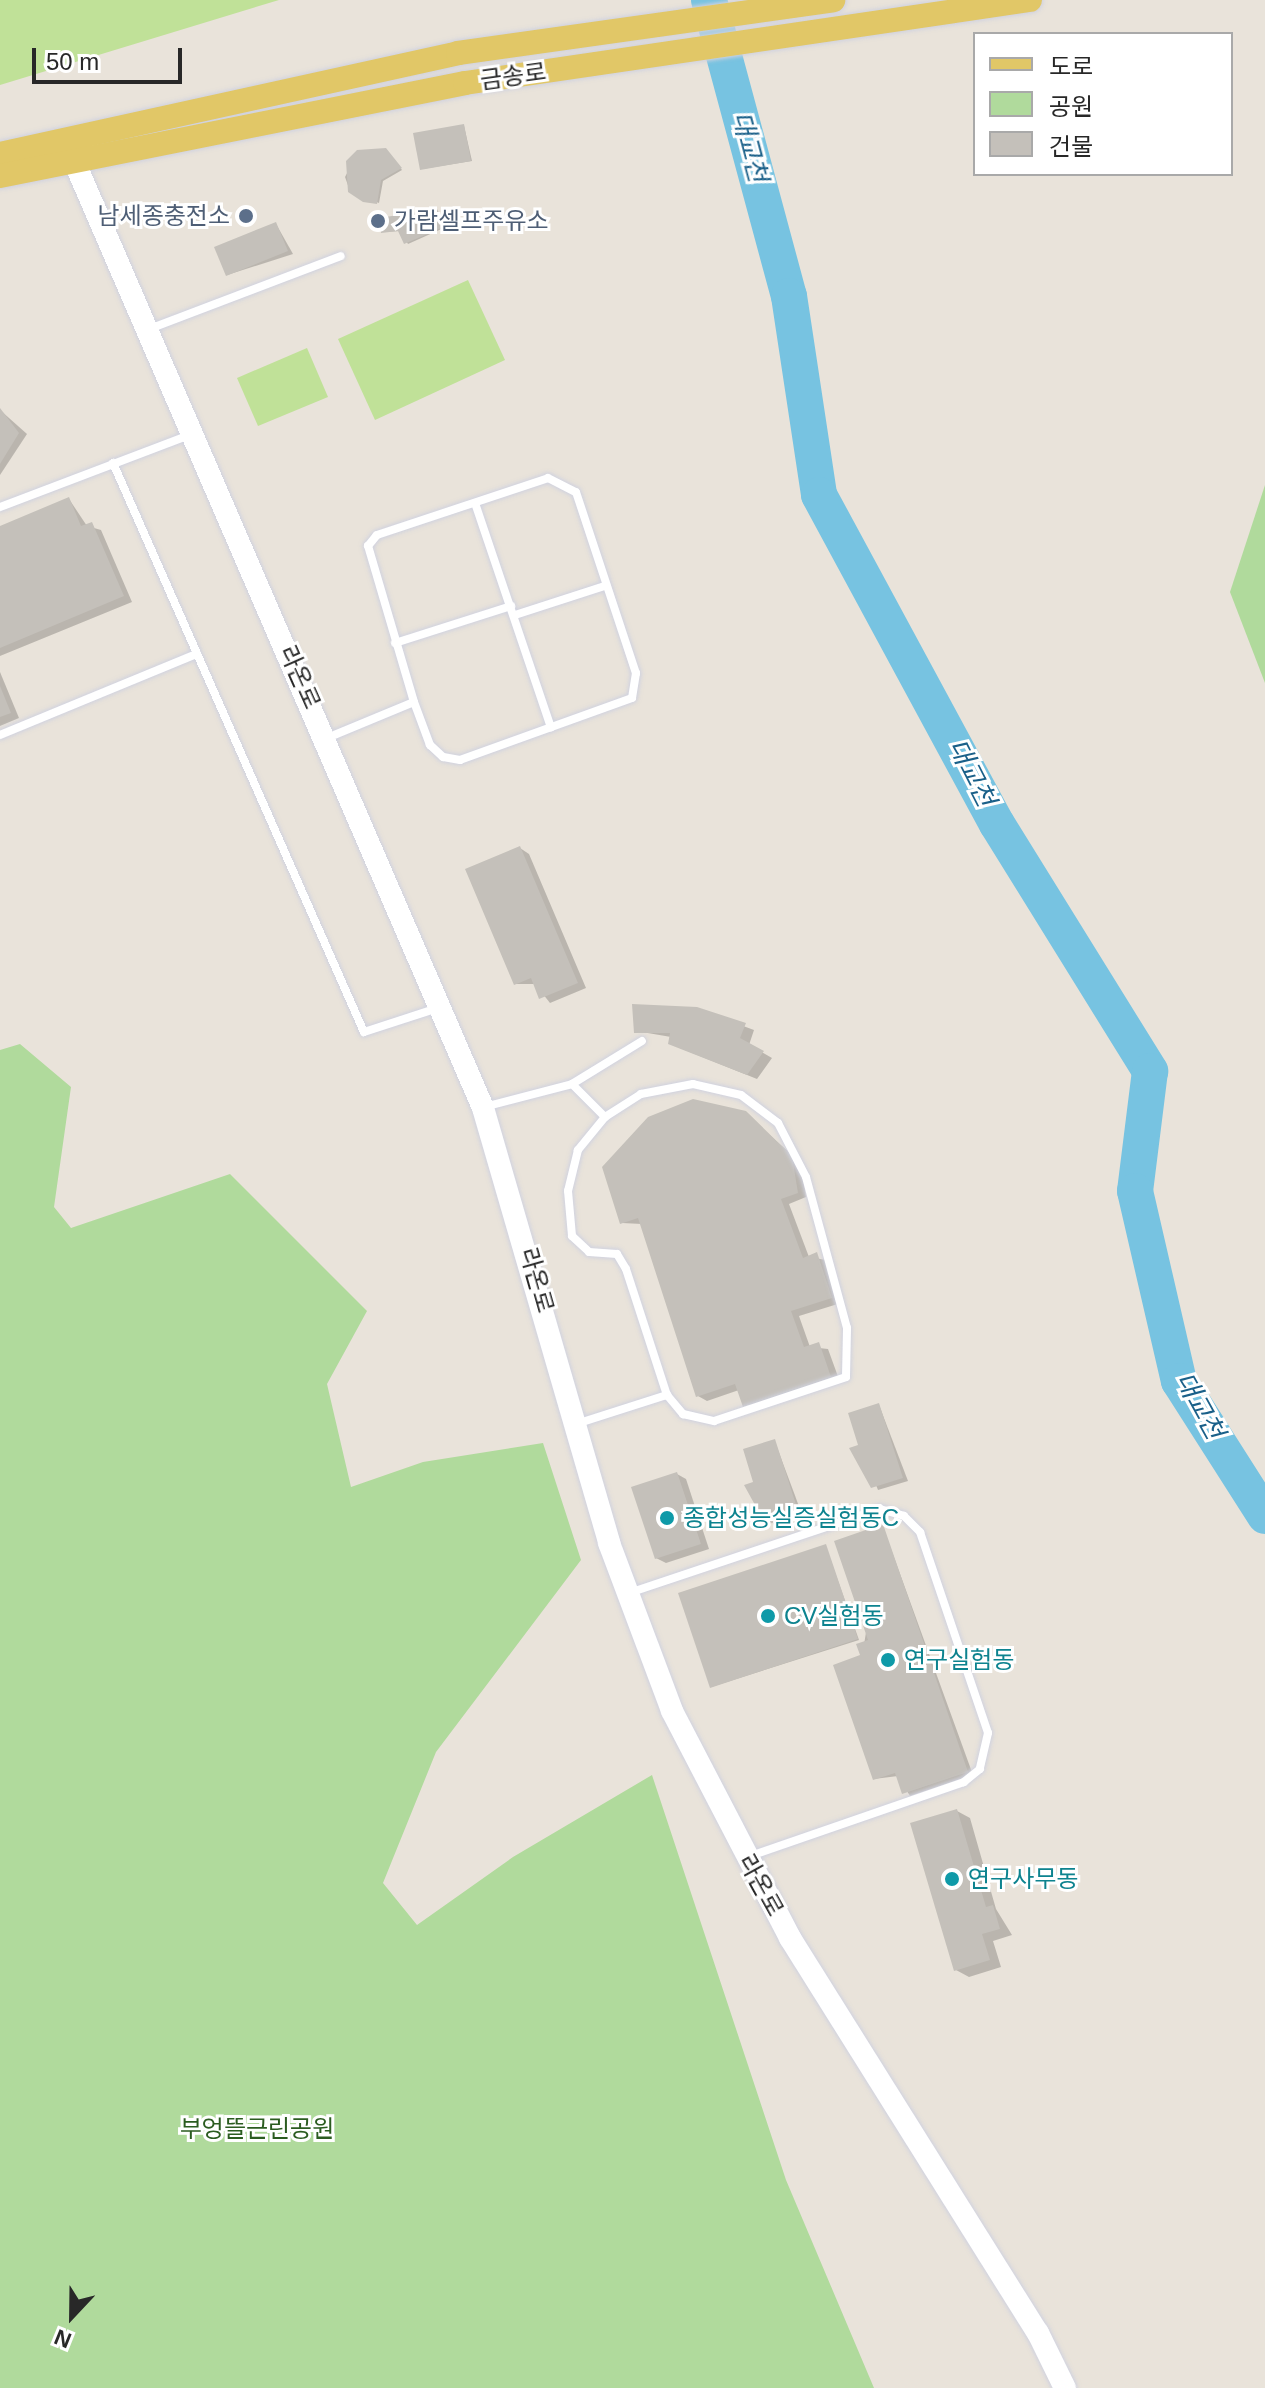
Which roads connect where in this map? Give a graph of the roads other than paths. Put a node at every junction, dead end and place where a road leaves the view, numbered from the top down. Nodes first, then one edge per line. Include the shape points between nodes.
1 (833, 0) edge
2 (1030, 0) edge
3 (69, 150) junction
4 (0, 154) edge
5 (0, 176) edge
6 (341, 256) dead end
7 (149, 330) junction
8 (194, 434) junction
9 (113, 463) junction
10 (475, 503) junction
11 (0, 507) edge
12 (605, 586) junction
13 (513, 611) junction
14 (395, 643) junction
15 (197, 654) junction
16 (414, 702) junction
17 (551, 728) junction
18 (0, 735) edge
19 (327, 738) junction
20 (439, 1007) junction
21 (642, 1041) dead end
22 (572, 1084) junction
23 (483, 1108) junction
24 (605, 1117) junction
25 (667, 1395) junction
26 (575, 1424) junction
27 (626, 1594) junction
28 (745, 1858) junction
29 (1065, 2388) edge

1 - 3 main road, 금송로 via 458,53
2 - 3 main road, 금송로 via 465,83
3 - 4 main road, 금송로
3 - 5 main road, 금송로
3 - 7 main road, 라온로
6 - 7 lane
7 - 8 main road, 라온로
8 - 9 lane
8 - 19 main road, 라온로
9 - 11 lane
9 - 15 lane
10 - 12 lane via 548,478 568,482
10 - 13 lane
10 - 14 lane via 377,535 368,546
12 - 13 lane
12 - 17 lane via 636,673 632,698
13 - 14 lane
13 - 17 lane
14 - 16 lane
15 - 18 lane
15 - 20 lane via 364,1032
16 - 17 lane via 430,745 460,760
16 - 19 lane
19 - 20 main road, 라온로
20 - 23 main road, 라온로
21 - 22 lane
22 - 23 lane
22 - 24 lane
23 - 26 main road, 라온로
24 - 25 lane via 578,1150 568,1191 572,1236 589,1252 617,1254 626,1269
24 - 25 lane via 641,1094 693,1084 741,1095 778,1123 806,1177 847,1328 846,1377 714,1421 683,1414
25 - 26 lane
26 - 27 main road, 라온로
27 - 28 main road, 라온로 via 672,1711
27 - 28 lane via 880,1509 904,1516 920,1532 988,1733 980,1769 964,1782
28 - 29 main road, 라온로

